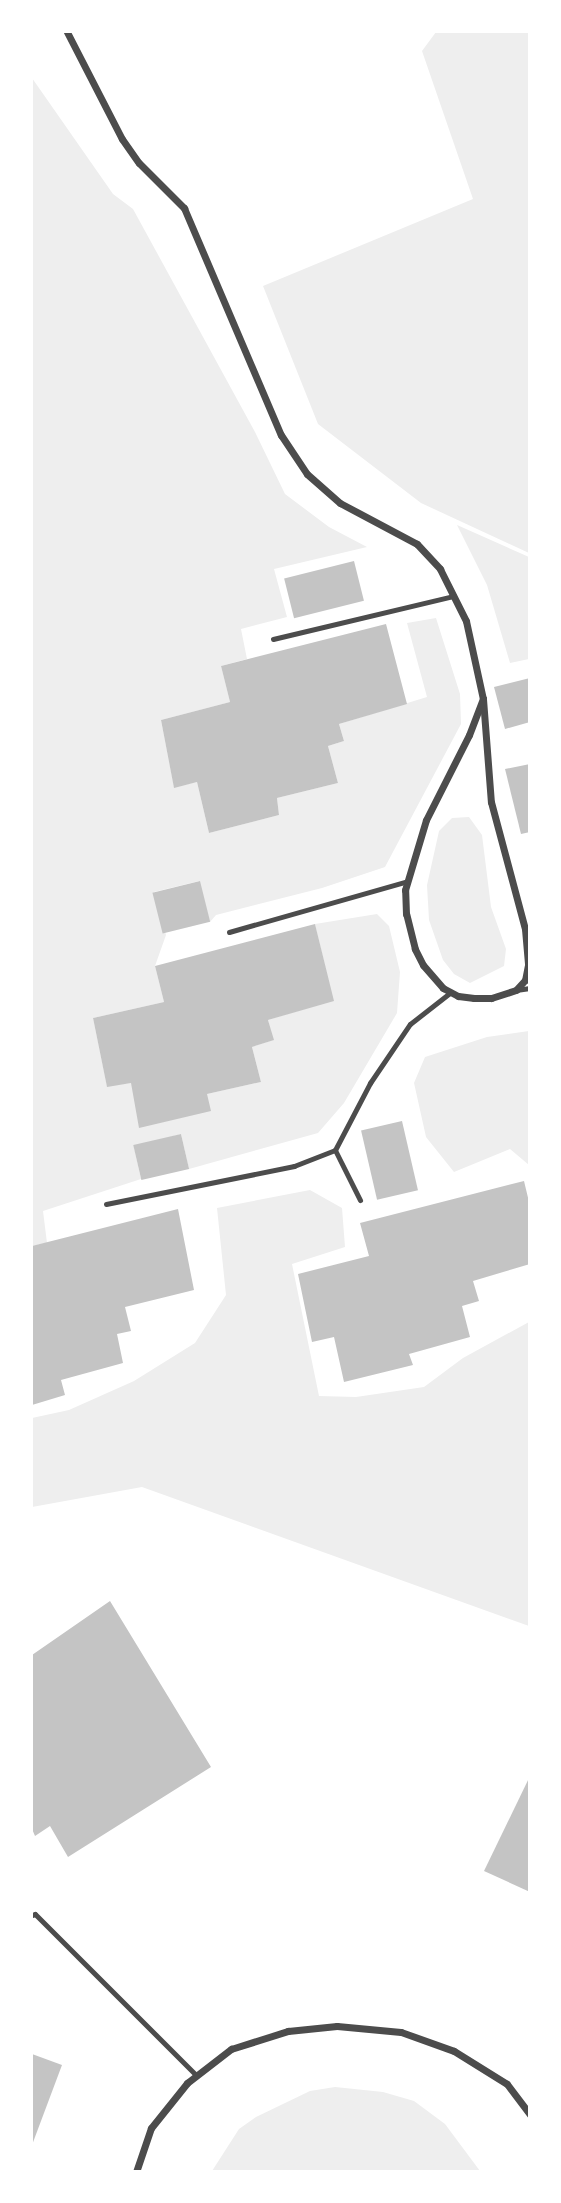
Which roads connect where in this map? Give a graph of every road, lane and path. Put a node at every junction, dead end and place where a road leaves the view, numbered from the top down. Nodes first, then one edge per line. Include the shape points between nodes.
1 (67, 32) edge
2 (454, 596) junction
3 (273, 639) dead end
4 (484, 699) junction
5 (405, 882) junction
6 (229, 932) dead end
7 (530, 988) edge
8 (516, 990) junction
9 (451, 992) junction
10 (335, 1150) junction
11 (360, 1200) dead end
12 (106, 1204) dead end
13 (32, 1915) edge
14 (196, 2075) junction
15 (530, 2115) edge
16 (136, 2172) edge

1 - 2 street via 122,139 184,208 281,435 307,474 340,503 417,544 440,569
2 - 3 lane
2 - 4 street via 466,621
4 - 5 street via 426,820
4 - 8 street via 491,802 528,947 525,980
5 - 6 lane
5 - 9 street via 406,914 415,949 431,978
7 - 8 lane
8 - 9 street via 491,998
9 - 10 lane via 410,1024 370,1083
10 - 11 lane
10 - 12 lane via 294,1166
13 - 14 lane
14 - 15 street via 231,2049 288,2031 337,2026 401,2032 454,2051 507,2084
14 - 16 street via 151,2127

